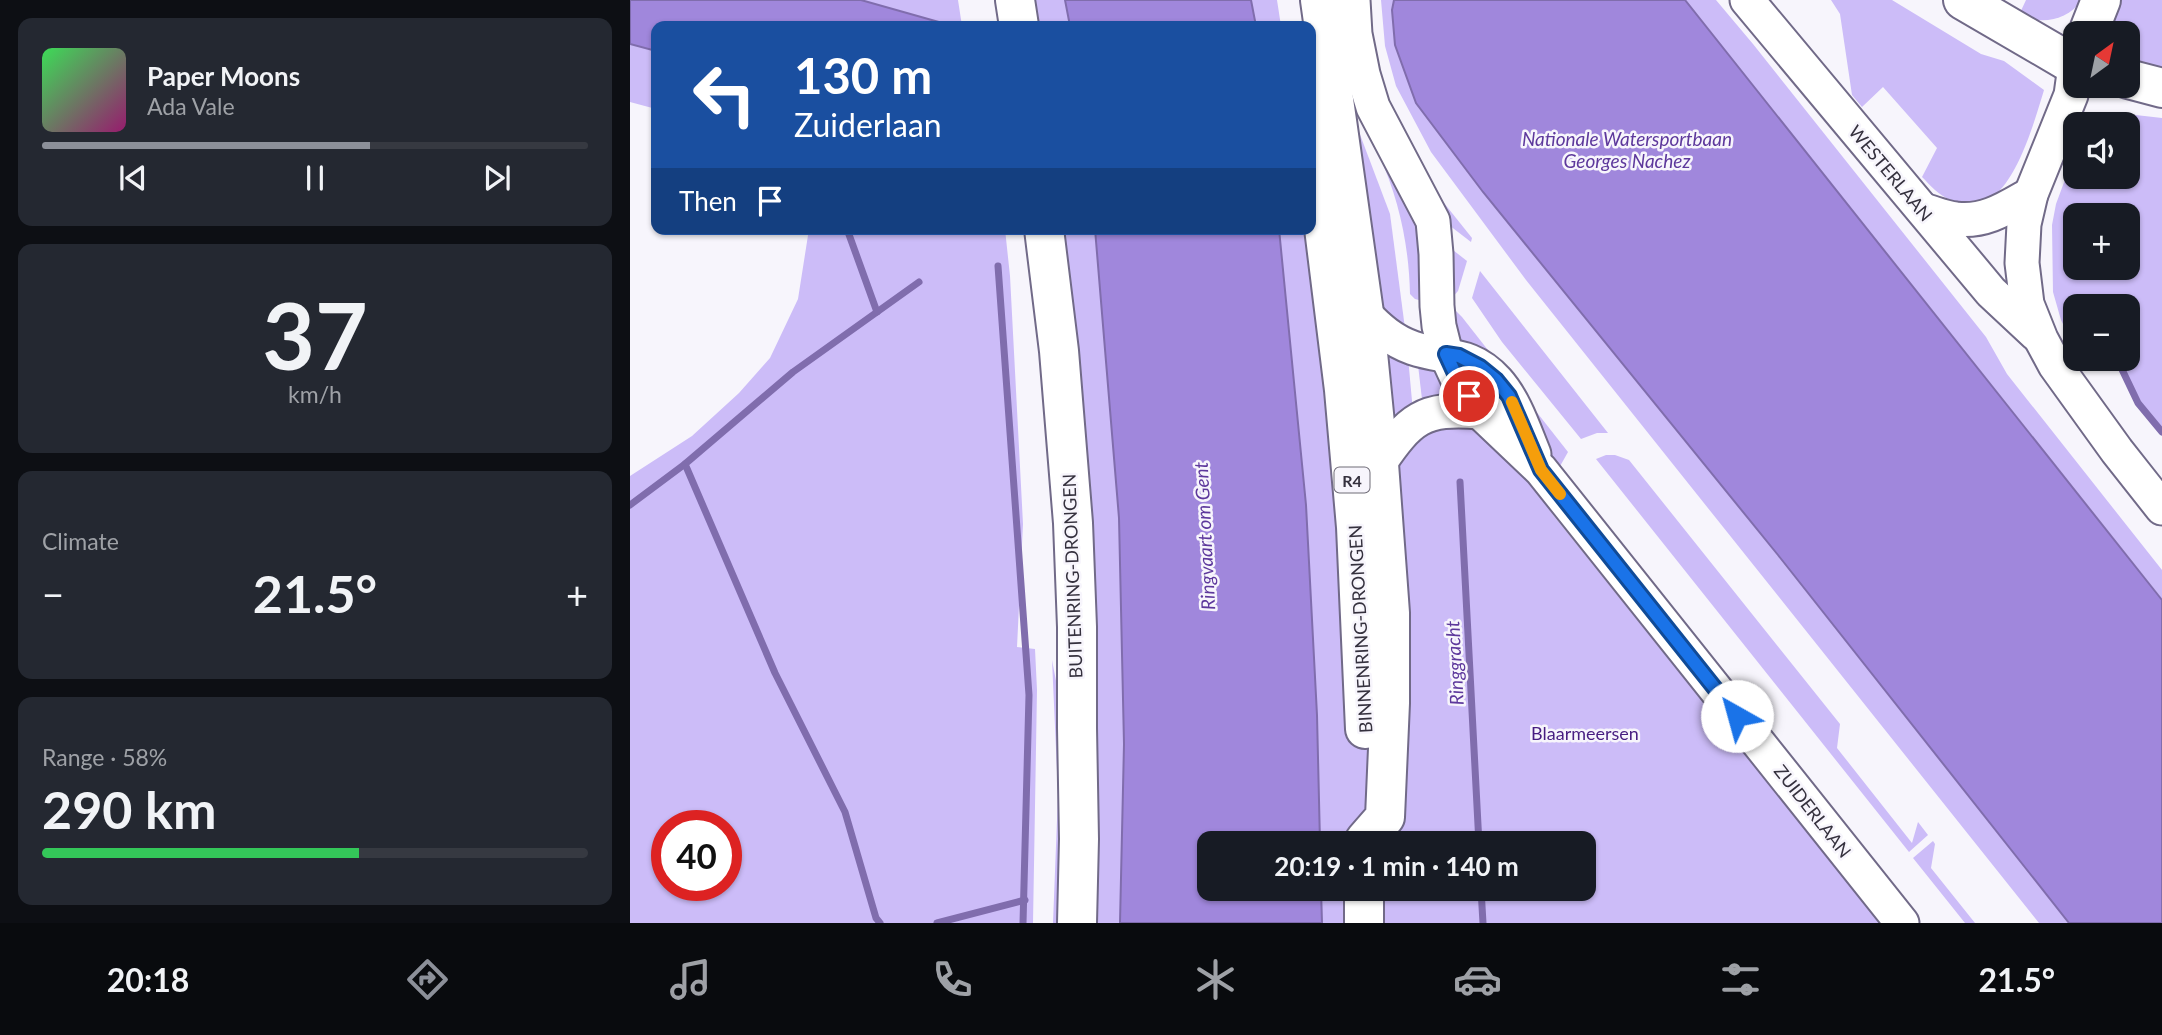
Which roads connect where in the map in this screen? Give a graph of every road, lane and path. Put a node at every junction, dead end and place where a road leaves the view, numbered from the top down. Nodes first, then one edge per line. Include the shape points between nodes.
1 (1015, 0) edge
2 (1293, 0) edge
3 (1320, 0) edge
4 (1353, 0) edge
5 (1747, 0) edge
6 (1963, 0) edge
7 (2101, 0) edge
8 (1018, 21) edge
9 (1296, 21) edge
10 (2093, 21) edge
11 (2063, 59) edge
12 (2140, 82) edge
13 (2162, 88) edge
14 (2070, 98) edge
15 (1316, 163) edge
16 (2031, 194) junction
17 (1919, 206) junction
18 (1045, 235) edge
19 (1364, 313) junction
20 (2041, 340) junction
21 (1446, 354) junction
22 (1480, 412) junction
23 (1379, 464) junction
24 (1541, 470) junction
25 (2162, 508) edge
26 (1365, 831) edge
27 (1374, 831) edge
28 (1364, 901) edge
29 (1077, 923) edge
30 (1364, 923) edge
31 (1902, 923) edge

1 - 8 highway
2 - 9 highway
3 - 19 highway
4 - 21 street, ZUIDERLAAN via 1355,34 1373,107 1433,220 1437,306
5 - 17 street, WESTERLAAN
6 - 11 highway
7 - 10 highway
12 - 13 highway
14 - 16 street
15 - 26 highway, BINNENRING-DRONGEN / R4 via 1356,527
16 - 17 street via 1996,214 1976,219 1956,219
16 - 20 street via 2022,263 2027,304
17 - 20 street, WESTERLAAN via 1991,292
18 - 29 highway, BUITENRING-DRONGEN via 1073,523
19 - 21 street, ZUIDERLAAN via 1394,340
19 - 23 highway
20 - 25 street
21 - 22 street, ZUIDERLAAN
21 - 24 street, ZUIDERLAAN via 1459,356 1496,380 1509,396
22 - 23 street via 1437,413 1419,419 1400,434
22 - 24 street, ZUIDERLAAN
23 - 27 highway via 1390,613 1390,703 1385,817
24 - 31 street, ZUIDERLAAN
28 - 30 highway

